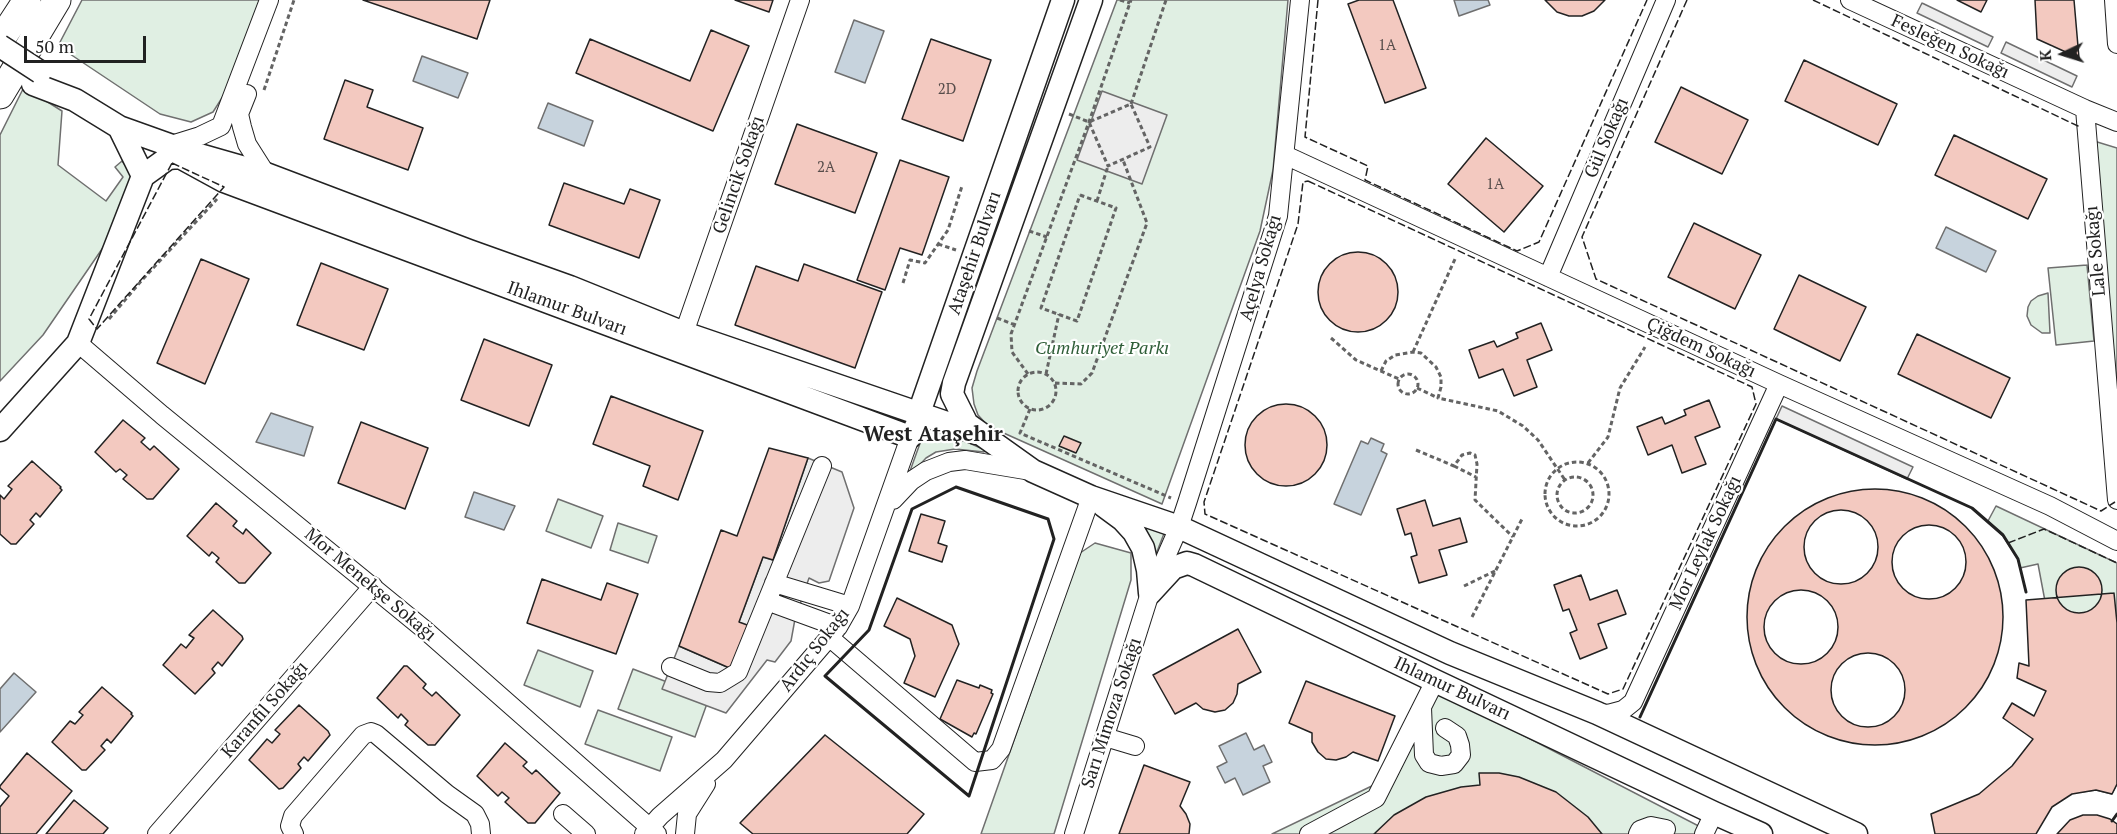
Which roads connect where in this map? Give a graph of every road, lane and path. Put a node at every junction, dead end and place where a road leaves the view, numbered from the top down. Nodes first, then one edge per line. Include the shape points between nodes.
1 (27, 0) edge
2 (57, 0) edge
3 (269, 0) edge
4 (282, 0) edge
5 (801, 0) edge
6 (1063, 0) edge
7 (1091, 0) edge
8 (1120, 0) edge
9 (1166, 0) edge
10 (1300, 0) edge
11 (1666, 0) edge
12 (1850, 0) edge
13 (2114, 0) edge
14 (1130, 2) edge
15 (0, 41) edge
16 (2117, 44) edge
17 (0, 46) edge
18 (0, 63) edge
19 (37, 78) junction
20 (0, 95) edge
21 (1131, 104) junction
22 (1054, 108) junction
23 (2085, 109) junction
24 (1089, 122) junction
25 (2117, 122) edge
26 (119, 127) junction
27 (171, 145) junction
28 (1285, 155) junction
29 (1123, 160) junction
30 (1108, 166) junction
31 (266, 174) junction
32 (143, 176) junction
33 (227, 182) junction
34 (963, 186) dead end
35 (1097, 201) junction
36 (1455, 259) dead end
37 (1548, 277) junction
38 (903, 283) dead end
39 (1059, 314) junction
40 (106, 323) dead end
41 (1331, 338) dead end
42 (680, 341) junction
43 (78, 343) junction
44 (1645, 347) dead end
45 (1413, 352) junction
46 (1381, 371) junction
47 (1028, 374) junction
48 (1046, 374) junction
49 (1399, 379) junction
50 (1054, 383) junction
51 (1779, 384) junction
52 (1417, 388) junction
53 (1438, 398) junction
54 (1030, 409) junction
55 (920, 413) junction
56 (0, 430) edge
57 (976, 433) junction
58 (910, 436) junction
59 (1416, 450) dead end
60 (1588, 463) junction
61 (822, 466) dead end
62 (1454, 466) junction
63 (1556, 470) junction
64 (1033, 471) junction
65 (1476, 477) junction
66 (1565, 480) junction
67 (1154, 492) dead end
68 (1090, 497) junction
69 (2117, 500) edge
70 (887, 506) junction
71 (1523, 517) dead end
72 (1179, 527) junction
73 (1513, 537) junction
74 (2117, 541) edge
75 (1496, 570) junction
76 (774, 583) junction
77 (373, 586) junction
78 (1464, 586) dead end
79 (1150, 593) junction
80 (767, 601) junction
81 (850, 606) junction
82 (1472, 617) dead end
83 (833, 632) junction
84 (671, 667) dead end
85 (1435, 681) junction
86 (1633, 702) joint
87 (1422, 706) junction
88 (1597, 712) junction
89 (1445, 728) dead end
90 (1105, 736) junction
91 (1135, 746) dead end
92 (718, 765) junction
93 (563, 814) dead end
94 (1722, 823) edge
95 (1665, 829) dead end
96 (650, 832) edge
97 (157, 834) edge
98 (294, 834) edge
99 (481, 834) edge
100 (586, 834) edge
101 (685, 834) edge
102 (1074, 834) edge
103 (1309, 834) edge
104 (1638, 834) edge
105 (1704, 834) edge
106 (1761, 834) edge
107 (1856, 834) edge

1 - 15 highway
2 - 20 highway
3 - 27 street via 220,126
4 - 31 street via 239,114 247,144
5 - 42 street, Gelincik Sokağı
6 - 55 main road, Ataşehir Bulvarı
7 - 22 main road, Ataşehir Bulvarı
8 - 14 path
9 - 21 path
10 - 28 street, Açelya Sokağı
11 - 37 street, Gül Sokağı
12 - 23 street, Fesleğen Sokağı
13 - 16 street
14 - 24 path
17 - 19 main road, bridge
18 - 19 main road
19 - 26 main road, Ihlamur Bulvarı
21 - 24 path
21 - 29 path via 1150,147
22 - 24 path
22 - 57 main road, Ataşehir Bulvarı via 954,383 952,394 959,410
23 - 25 street, Fesleğen Sokağı
23 - 69 street, Lale Sokağı
24 - 30 path
24 - 47 path via 1011,334 1012,352
26 - 27 main road, Ihlamur Bulvarı
26 - 32 main road
27 - 31 main road, Ihlamur Bulvarı
28 - 37 street, Çiğdem Sokağı
28 - 72 street, Açelya Sokağı via 1278,216
29 - 30 path
29 - 50 path via 1147,223 1092,373 1081,384
30 - 35 path
31 - 42 main road, Ihlamur Bulvarı via 570,287
32 - 33 main road, Ihlamur Bulvarı via 174,156
32 - 43 main road
33 - 40 path
33 - 42 main road, Ihlamur Bulvarı
34 - 38 path via 948,230 925,263 910,260
35 - 39 path via 1080,195 1041,308
35 - 39 path via 1116,208 1077,321
36 - 45 path
37 - 51 street, Çiğdem Sokağı
39 - 48 path
41 - 46 path via 1356,360
42 - 55 main road, Ihlamur Bulvarı
42 - 58 main road, Ihlamur Bulvarı
43 - 56 main road
43 - 77 street, Mor Menekşe Sokağı
44 - 60 path via 1620,388 1608,437
45 - 46 path via 1395,355
45 - 53 path via 1421,353 1436,367 1441,377
46 - 49 path
47 - 48 path
47 - 54 path via 1017,389 1020,401
48 - 50 path
49 - 52 path via 1407,374 1414,376
49 - 52 path via 1403,393
50 - 54 path via 1053,402 1043,409
51 - 74 street, Çiğdem Sokağı via 2050,506
51 - 86 street, Mor Leylak Sokağı
52 - 53 path
53 - 63 path via 1498,411 1523,426 1538,440
54 - 67 path via 1020,433
55 - 57 main road, Ihlamur Bulvarı
55 - 58 street, Ataşehir Bulvarı
57 - 64 main road, Ihlamur Bulvarı
58 - 70 street, Ataşehir Bulvarı
59 - 62 path
60 - 63 path via 1567,463
60 - 63 path via 1605,477 1609,497 1601,516 1582,526 1562,522 1547,506 1546,485
61 - 76 street
62 - 65 path
62 - 65 path via 1462,455 1475,455
63 - 66 path
64 - 68 main road, Ihlamur Bulvarı
64 - 70 street, Ardıç Sokağı via 965,460 949,462 911,481
65 - 73 path via 1475,500
66 - 66 path via 1558,489 1560,505 1575,513 1586,510 1593,499 1588,482 1577,476
68 - 72 main road, Ihlamur Bulvarı
68 - 79 main road via 1134,532 1143,548
68 - 83 street via 1001,749 992,760 975,762
70 - 81 street, Ardıç Sokağı
71 - 73 path
72 - 79 street, Açelya Sokağı
72 - 88 main road, Ihlamur Bulvarı via 1450,653
73 - 75 path
75 - 78 path
75 - 82 path
76 - 80 street
76 - 81 street
77 - 96 street, Mor Menekşe Sokağı
77 - 97 street, Karanfil Sokağı
79 - 85 main road, Ihlamur Bulvarı via 1173,568 1194,565
79 - 90 street, Sarı Mimoza Sokağı
80 - 83 street
80 - 84 street via 738,672 720,683
81 - 83 street, Ardıç Sokağı
83 - 92 street, Ardıç Sokağı
85 - 87 street
85 - 94 main road, Ihlamur Bulvarı
86 - 88 street, Ihlamur Bulvarı via 1623,710
87 - 89 street via 1424,755 1429,763 1454,764 1461,755 1456,736
87 - 103 street via 1376,798
88 - 107 main road, Ihlamur Bulvarı
90 - 91 street
90 - 102 street, Sarı Mimoza Sokağı
92 - 96 street, Ardıç Sokağı
92 - 101 street via 687,814
93 - 100 street
94 - 105 street
94 - 106 main road, Ihlamur Bulvarı
95 - 104 street via 1651,826
98 - 99 street via 290,826 293,816 363,735 371,732 475,814

